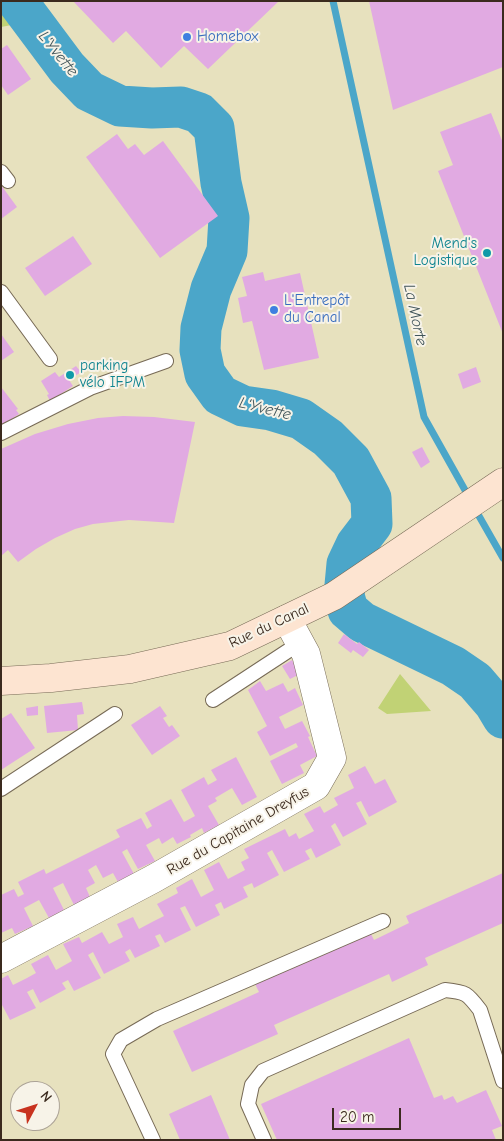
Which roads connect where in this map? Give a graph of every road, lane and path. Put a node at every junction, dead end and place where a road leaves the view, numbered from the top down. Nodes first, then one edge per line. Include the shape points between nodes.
1 (1, 292) edge
2 (50, 359) dead end
3 (166, 361) dead end
4 (1, 433) edge
5 (503, 482) edge
6 (287, 619) junction
7 (300, 643) junction
8 (1, 681) edge
9 (213, 700) dead end
10 (115, 714) dead end
11 (1, 789) edge
12 (383, 921) dead end
13 (1, 959) edge
14 (503, 1081) edge
15 (152, 1140) edge
16 (264, 1140) edge

1 - 2 lane
3 - 4 lane via 90,388
5 - 6 street, Rue du Canal via 334,596
6 - 7 street, Rue du Capitaine Dreyfus
6 - 8 street, Rue du Canal via 230,646 130,670
7 - 9 lane
7 - 13 street, Rue du Capitaine Dreyfus via 306,654 332,758 316,786 153,880
10 - 11 lane
12 - 15 lane via 156,1019 121,1040 113,1054
14 - 16 lane via 480,1010 462,992 445,990 263,1071 252,1085 248,1104

